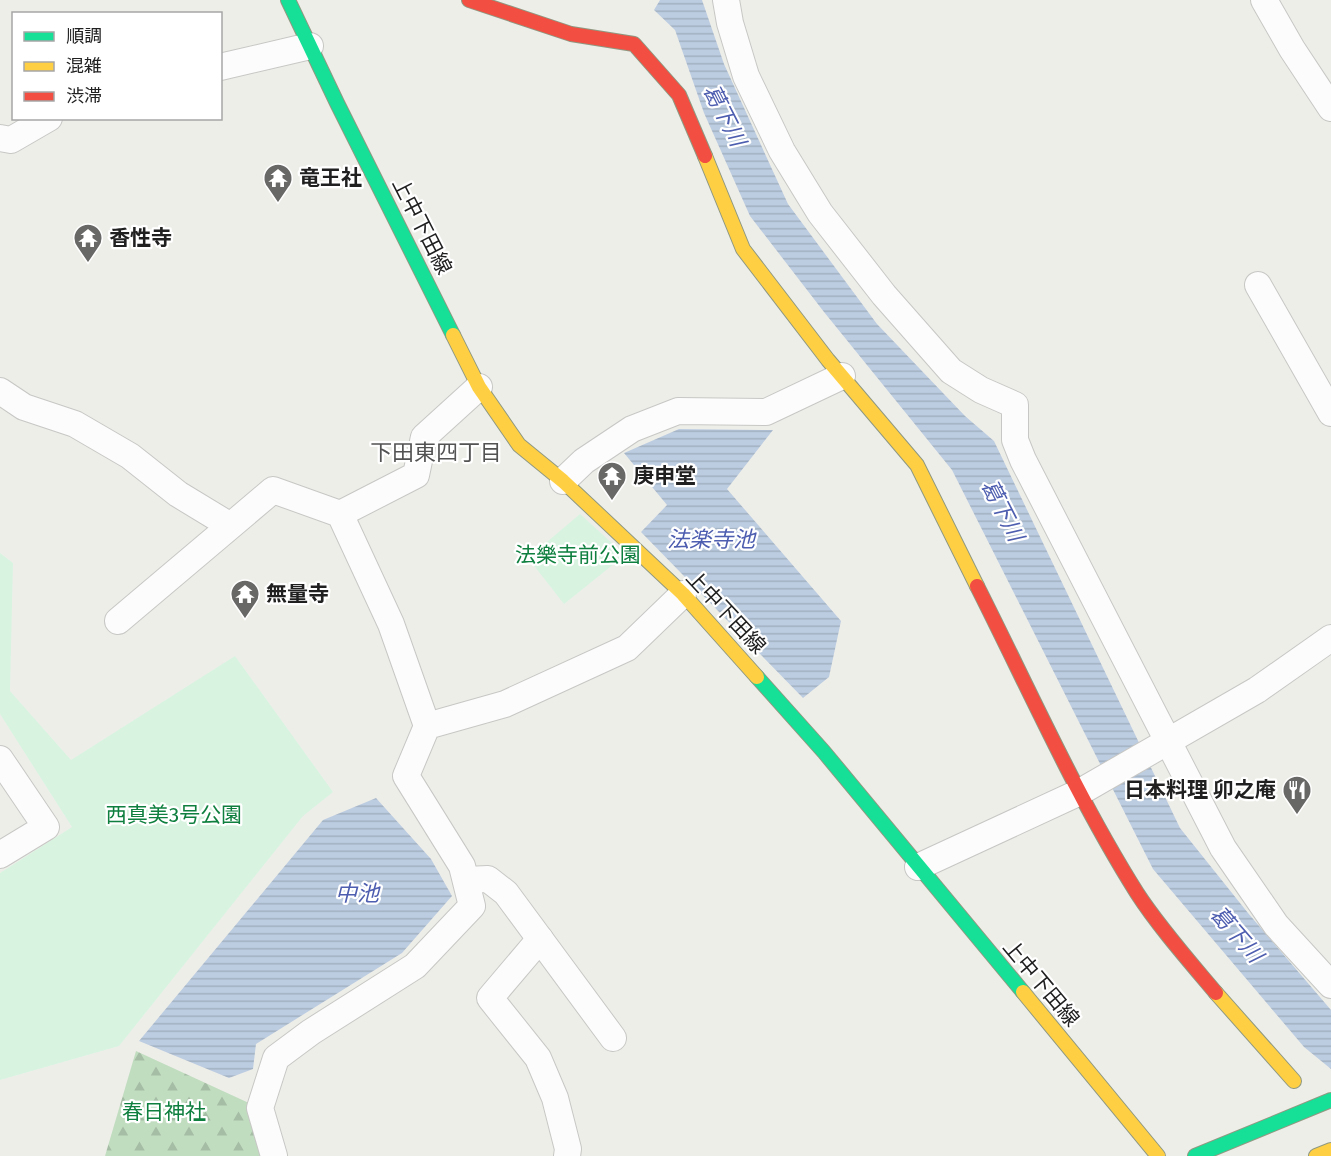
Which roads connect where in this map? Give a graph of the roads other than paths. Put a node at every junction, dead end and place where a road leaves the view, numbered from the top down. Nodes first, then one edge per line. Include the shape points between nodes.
1 (288, 0) edge
2 (470, 0) edge
3 (726, 0) edge
4 (1264, 0) edge
5 (310, 46) junction
6 (222, 67) edge
7 (1331, 108) edge
8 (45, 120) edge
9 (0, 138) edge
10 (1258, 285) dead end
11 (842, 376) junction
12 (479, 387) junction
13 (0, 392) edge
14 (1331, 413) edge
15 (563, 481) junction
16 (340, 514) junction
17 (229, 525) junction
18 (683, 594) junction
19 (118, 621) dead end
20 (1331, 638) edge
21 (427, 726) junction
22 (1168, 743) junction
23 (0, 759) edge
24 (1080, 792) junction
25 (0, 855) edge
26 (918, 867) junction
27 (466, 880) junction
28 (540, 939) junction
29 (1331, 984) edge
30 (613, 1038) dead end
31 (1294, 1081) dead end
32 (1331, 1100) edge
33 (1331, 1150) edge
34 (274, 1156) edge
35 (567, 1156) edge
36 (1158, 1156) edge
37 (1195, 1156) edge
38 (1316, 1156) edge

1 - 5 main road, 上中下田線
2 - 11 main road via 571,34 634,44 679,95 743,249
3 - 22 street via 746,76 782,151 820,213 884,295 951,371 1015,405 1016,440 1023,460
4 - 7 street
5 - 6 street
5 - 12 main road, 上中下田線
8 - 9 street via 10,140
10 - 14 street
11 - 15 street via 766,412 678,411 632,429 584,461
11 - 24 main road via 917,465
12 - 15 main road, 上中下田線 via 519,445
12 - 16 street via 424,437 416,475
13 - 17 street via 24,407 75,424 130,456 178,494
15 - 18 main road, 上中下田線
16 - 17 street via 273,490
16 - 21 street via 391,624
17 - 19 street
18 - 21 street via 627,648 505,704
18 - 26 main road, 上中下田線 via 824,752
20 - 22 street via 1257,690
21 - 27 street via 406,776 462,866
22 - 24 street
22 - 29 street via 1223,848 1276,925
23 - 25 street via 46,827
24 - 26 street
24 - 31 main road via 1138,894 1194,967
26 - 36 main road, 上中下田線
27 - 28 street via 488,879 506,893
27 - 34 street via 471,906 415,966 276,1058 260,1108
28 - 30 street
28 - 35 street via 490,998 538,1058 555,1098
32 - 37 main road
33 - 38 main road

